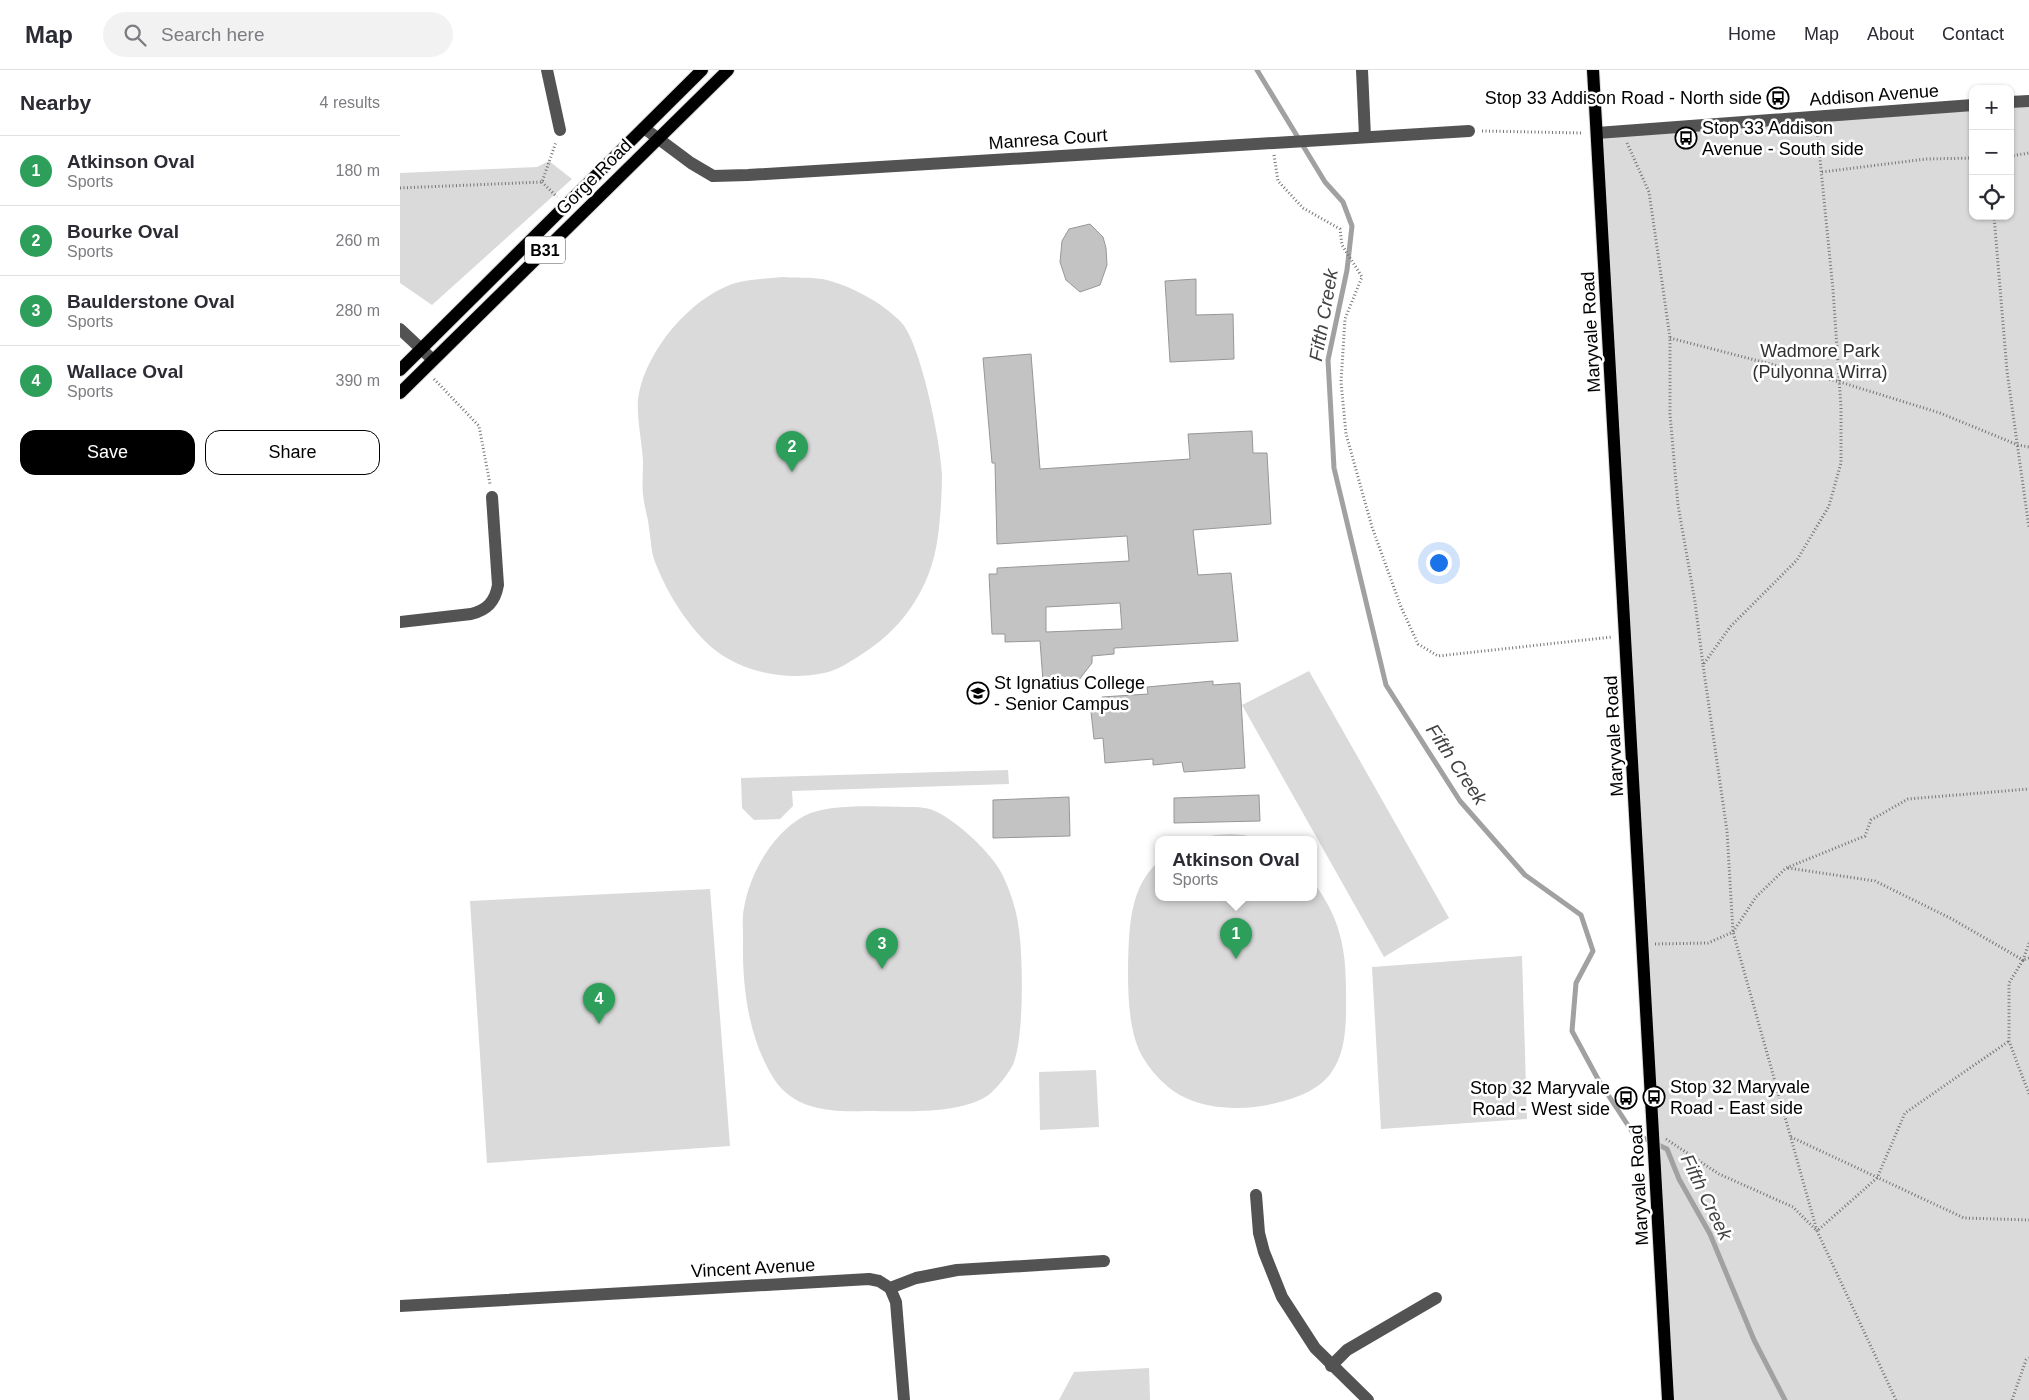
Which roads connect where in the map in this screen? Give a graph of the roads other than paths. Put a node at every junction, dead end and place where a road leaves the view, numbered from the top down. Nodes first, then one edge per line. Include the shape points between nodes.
1 (547, 70) edge
2 (702, 70) edge
3 (728, 70) edge
4 (1362, 70) edge
5 (1593, 70) edge
6 (2029, 101) edge
7 (2014, 102) edge
8 (1969, 105) edge
9 (644, 128) junction
10 (560, 130) road end
11 (1469, 131) road end
12 (1598, 133) junction
13 (1365, 137) junction
14 (658, 140) junction
15 (400, 329) edge
16 (420, 348) junction
17 (428, 365) junction
18 (400, 370) edge
19 (400, 393) edge
20 (492, 497) road end
21 (400, 622) edge
22 (1256, 1195) dead end
23 (1104, 1261) dead end
24 (890, 1288) junction
25 (1436, 1298) dead end
26 (400, 1306) edge
27 (1331, 1366) junction
28 (904, 1400) edge
29 (1368, 1400) edge
30 (1668, 1400) edge

1 - 10 street
2 - 9 main road, Gorge Road / B31
3 - 14 main road, Gorge Road / B31
4 - 13 street
5 - 12 main road, Maryvale Road
6 - 7 street
8 - 12 street, Addison Avenue
9 - 14 street, Manresa Court
9 - 16 main road, Gorge Road / B31
11 - 13 street, Manresa Court
12 - 30 main road, Maryvale Road
13 - 14 street, Manresa Court via 713,176
14 - 17 main road, Gorge Road / B31
15 - 16 street
16 - 17 street
16 - 18 main road, Gorge Road / B31
17 - 19 main road, Gorge Road / B31
20 - 21 street via 498,585 490,605 471,614
22 - 27 street via 1259,1233 1282,1297 1315,1348
23 - 24 street via 957,1270 916,1278
24 - 26 street, Vincent Avenue via 869,1279
24 - 28 street via 896,1302
25 - 27 street via 1347,1350
27 - 29 street

